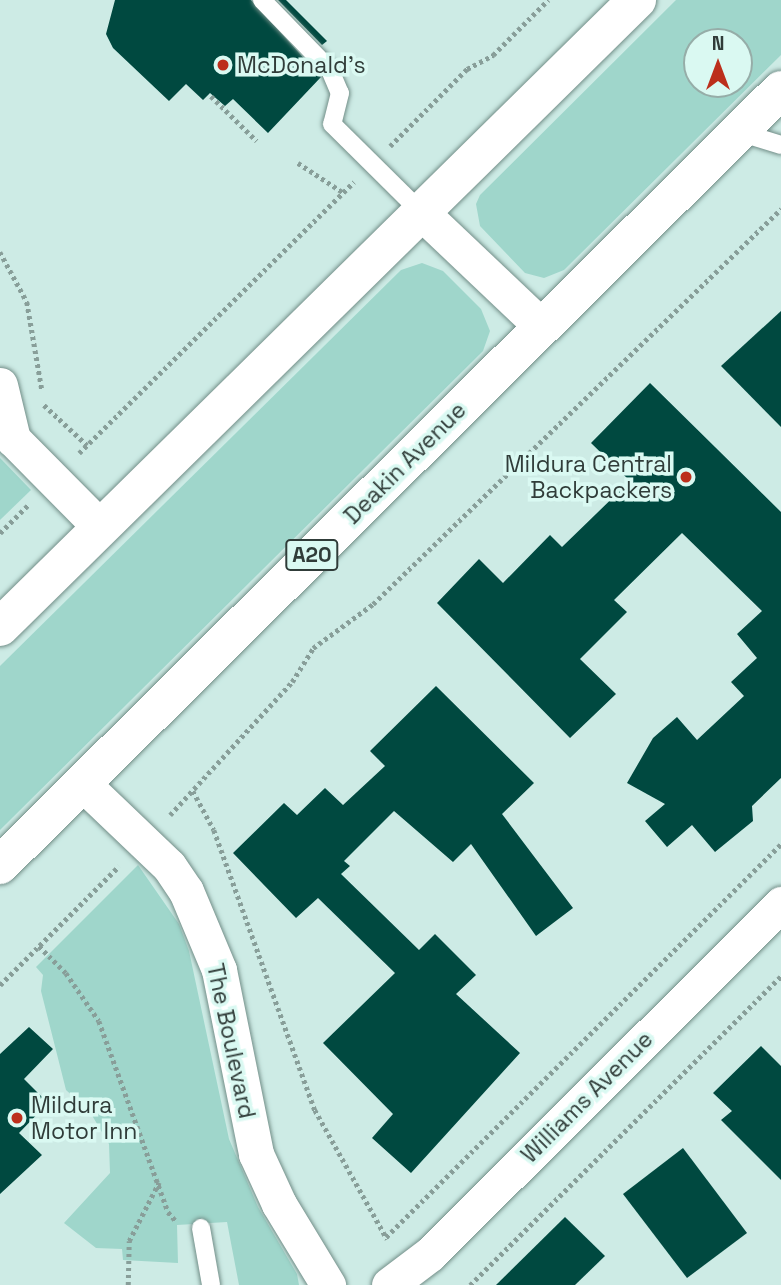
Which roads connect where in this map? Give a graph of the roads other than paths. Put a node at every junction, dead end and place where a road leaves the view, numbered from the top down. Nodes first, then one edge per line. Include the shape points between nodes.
1 (262, 0) edge
2 (637, 0) edge
3 (781, 90) edge
4 (739, 132) junction
5 (781, 145) edge
6 (421, 212) junction
7 (542, 327) junction
8 (0, 385) edge
9 (100, 527) junction
10 (0, 626) edge
11 (82, 783) junction
12 (0, 865) edge
13 (781, 904) edge
14 (201, 1228) road end
15 (397, 1280) edge
16 (211, 1285) edge
17 (328, 1285) edge

1 - 6 lane via 330,70 340,93 332,124
2 - 6 highway
3 - 4 highway, Deakin Avenue / A20
4 - 5 lane
4 - 7 highway, Deakin Avenue / A20
6 - 7 street
6 - 9 highway
7 - 11 highway, Deakin Avenue / A20
8 - 9 street via 13,439
9 - 10 highway
11 - 12 highway, Deakin Avenue / A20
11 - 17 street, The Boulevard via 144,842 186,891 204,929 228,1011 256,1154 279,1204
13 - 15 street, Williams Avenue
14 - 16 lane

